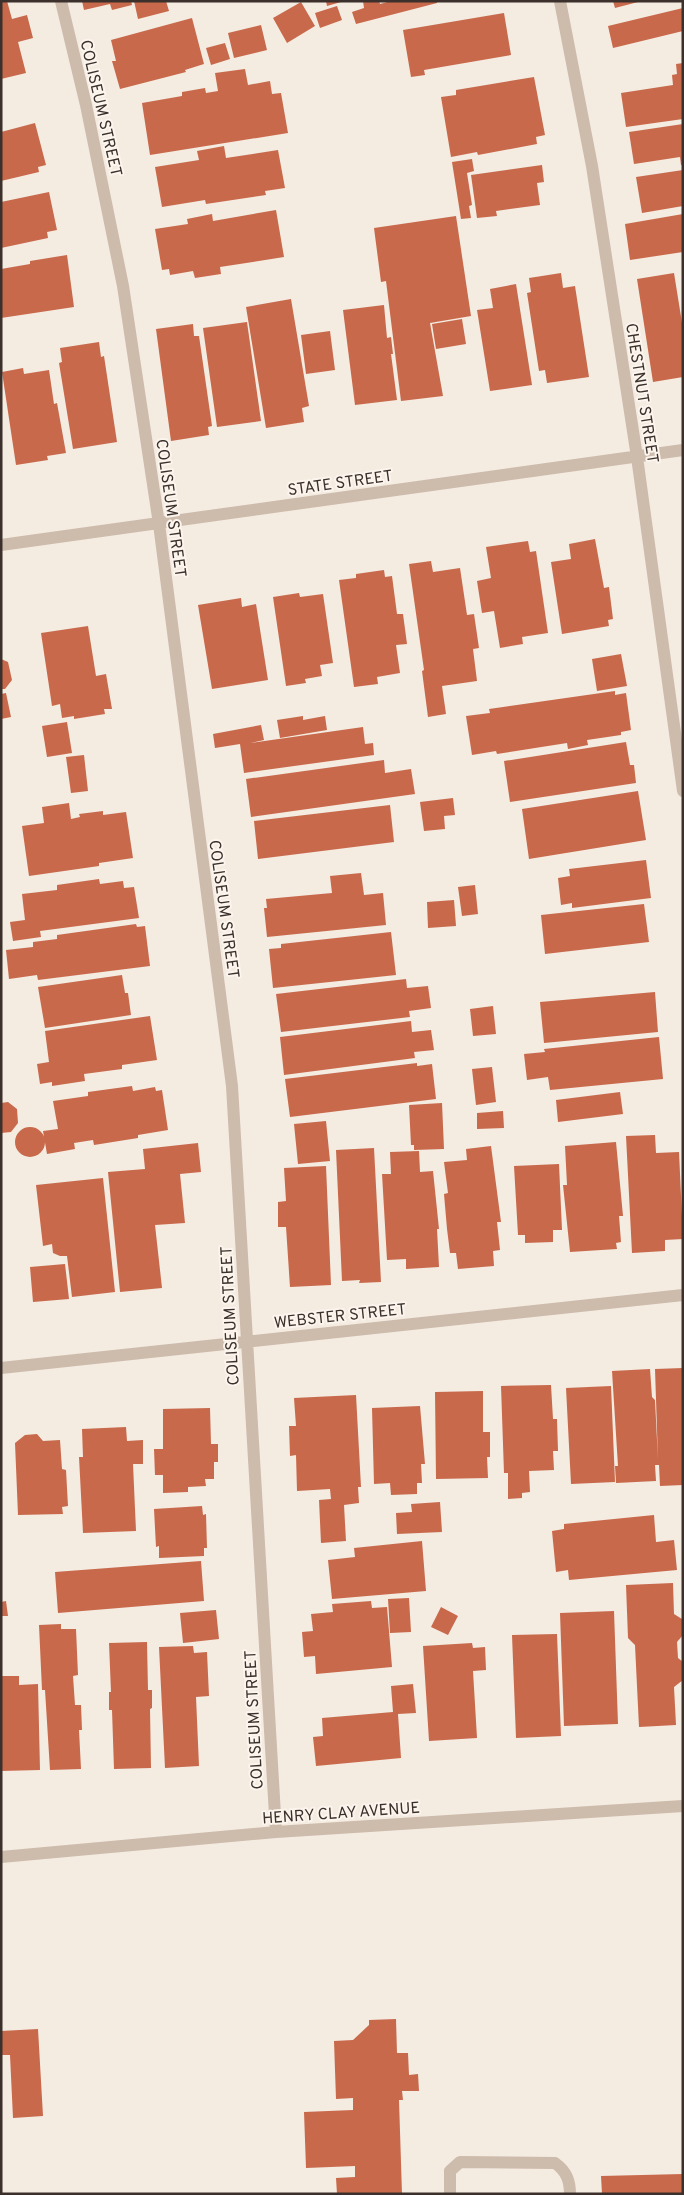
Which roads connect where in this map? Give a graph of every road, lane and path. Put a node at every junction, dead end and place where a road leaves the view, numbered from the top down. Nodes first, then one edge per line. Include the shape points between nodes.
1 (61, 1) edge
2 (560, 1) edge
3 (683, 450) edge
4 (637, 457) junction
5 (159, 524) junction
6 (1, 545) edge
7 (683, 791) edge
8 (683, 1295) edge
9 (247, 1341) junction
10 (1, 1368) edge
11 (683, 1806) edge
12 (276, 1832) junction
13 (1, 1857) edge
14 (450, 2194) edge
15 (570, 2194) edge

1 - 5 street, COLISEUM STREET via 123,286
2 - 4 street, CHESTNUT STREET via 592,166
3 - 4 street, STATE STREET
4 - 5 street, STATE STREET
4 - 7 street, CHESTNUT STREET
5 - 6 street, STATE STREET
5 - 9 street, COLISEUM STREET via 232,1086
8 - 9 street, WEBSTER STREET
9 - 10 street, WEBSTER STREET
9 - 12 street, COLISEUM STREET
11 - 12 street, HENRY CLAY AVENUE
12 - 13 street, HENRY CLAY AVENUE
14 - 15 street via 450,2171 460,2162 555,2162 564,2170

